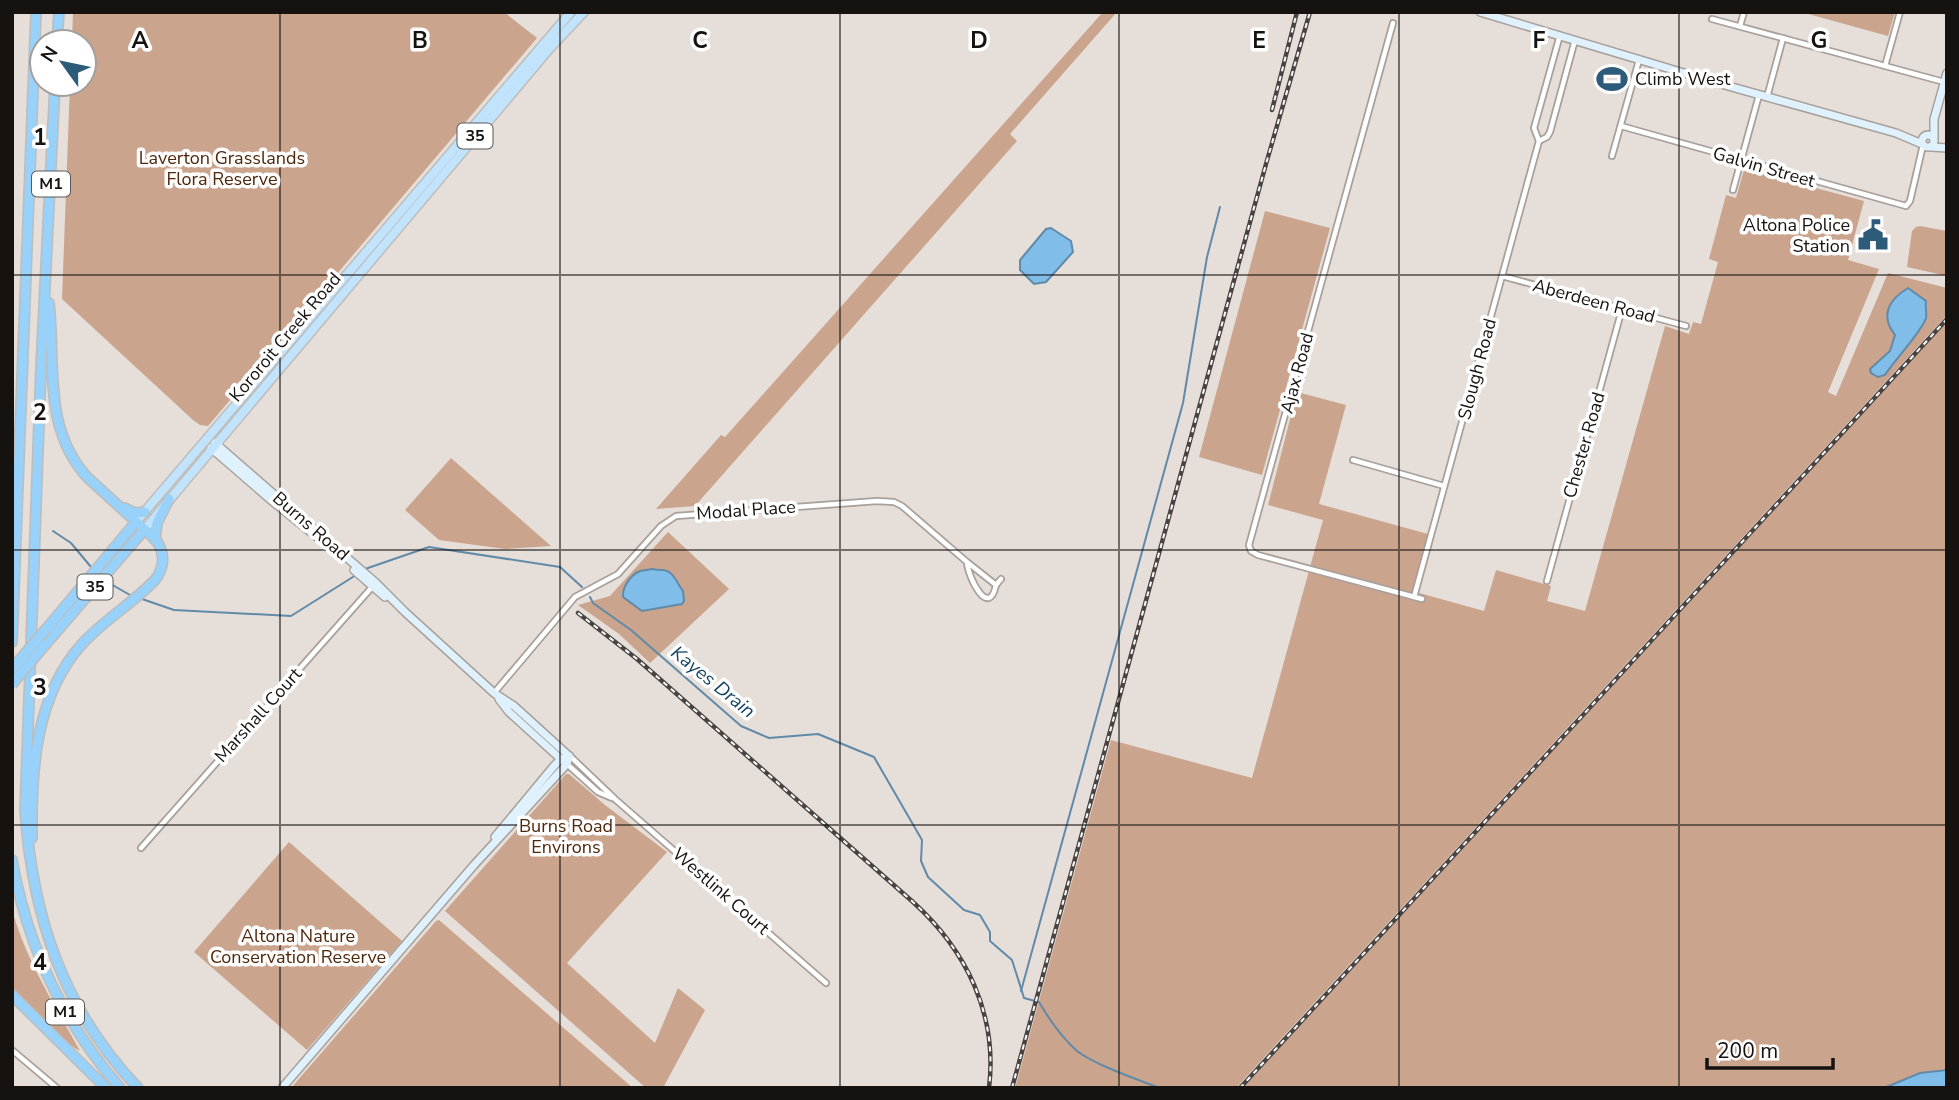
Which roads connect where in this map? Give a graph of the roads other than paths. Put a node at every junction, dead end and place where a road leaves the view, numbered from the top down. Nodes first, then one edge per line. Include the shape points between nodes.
1 (36, 12) edge
2 (571, 12) edge
3 (584, 12) edge
4 (1480, 12) edge
5 (1744, 12) edge
6 (1900, 12) edge
7 (1491, 14) edge
8 (1712, 19) dead end
9 (1393, 23) dead end
10 (1740, 26) junction
11 (1560, 34) junction
12 (1783, 38) junction
13 (1575, 39) junction
14 (540, 53) junction
15 (1639, 59) junction
16 (1885, 66) junction
17 (1947, 73) edge
18 (1944, 82) junction
19 (1763, 96) junction
20 (54, 98) edge
21 (1621, 126) junction
22 (1539, 141) junction
23 (1928, 142) junction
24 (1947, 147) edge
25 (1612, 156) dead end
26 (1741, 161) junction
27 (1733, 190) dead end
28 (1502, 276) junction
29 (47, 284) junction
30 (1622, 309) junction
31 (1686, 326) dead end
32 (303, 332) junction
33 (23, 355) junction
34 (206, 439) junction
35 (213, 445) junction
36 (1353, 460) dead end
37 (1444, 486) junction
38 (108, 498) junction
39 (169, 499) junction
40 (145, 512) junction
41 (12, 522) edge
42 (140, 526) junction
43 (156, 540) junction
44 (967, 562) junction
45 (1001, 579) dead end
46 (1547, 581) dead end
47 (374, 585) junction
48 (996, 585) junction
49 (1414, 597) junction
50 (1422, 599) dead end
51 (12, 642) edge
52 (12, 669) edge
53 (12, 684) edge
54 (494, 692) junction
55 (566, 760) junction
56 (141, 848) dead end
57 (12, 860) edge
58 (12, 872) edge
59 (36, 897) junction
60 (27, 926) junction
61 (826, 983) dead end
62 (12, 995) edge
63 (12, 1050) edge
64 (57, 1088) edge
65 (106, 1088) edge
66 (120, 1088) edge
67 (138, 1088) edge
68 (282, 1088) edge

1 - 33 highway, M1
2 - 14 main road, Kororoit Creek Road / 35
3 - 14 main road, Kororoit Creek Road / 35
4 - 7 street
5 - 10 street
6 - 16 street
7 - 11 street
8 - 10 street
9 - 49 street, Ajax Road via 1249,545 1258,555
10 - 12 street
11 - 13 street
11 - 22 street, Slough Road via 1534,128
12 - 16 street
12 - 19 street
13 - 15 street
13 - 22 street, Slough Road via 1550,132
14 - 32 main road, Kororoit Creek Road / 35
15 - 19 street
15 - 21 street
16 - 18 street
17 - 18 street
18 - 23 street
19 - 23 street
19 - 26 street
20 - 29 highway, M1
21 - 25 street
21 - 26 street, Galvin Street
22 - 28 street, Slough Road
23 - 24 street
23 - 26 street, Galvin Street via 1907,206
26 - 27 street
28 - 30 street, Aberdeen Road
28 - 37 street, Slough Road
29 - 38 highway via 60,432 80,470
29 - 59 highway, M1 via 25,811
30 - 31 street, Aberdeen Road
30 - 46 street, Chester Road
32 - 34 main road, Kororoit Creek Road / 35
32 - 35 main road, Kororoit Creek Road / 35
33 - 41 highway
33 - 51 highway, M1
34 - 35 main road
34 - 40 main road, Kororoit Creek Road / 35
35 - 39 main road, Kororoit Creek Road / 35
35 - 47 street, Burns Road
36 - 37 street
37 - 49 street, Slough Road
38 - 40 highway via 133,512
38 - 42 highway
39 - 42 main road, Kororoit Creek Road / 35
39 - 43 highway via 155,530
40 - 42 main road, Kororoit Creek Road / 35
42 - 43 highway
42 - 52 highway, Kororoit Creek Road / 35, bridge
42 - 53 highway, Kororoit Creek Road / 35, bridge
43 - 59 highway via 163,559 159,576 82,645 47,701 38,738 32,815
44 - 48 street, Modal Place
44 - 48 street, Modal Place via 977,593 989,597
44 - 54 street, Modal Place via 894,502 677,516 661,526 618,575 575,597
45 - 48 street
47 - 54 street, Burns Road
47 - 56 street, Marshall Court
49 - 50 street, Ajax Road
54 - 55 street, Burns Road via 514,706
55 - 61 street, Westlink Court
55 - 68 street
57 - 60 highway, M1
58 - 60 highway
59 - 67 highway, M1 via 49,943 74,998 102,1044
60 - 66 highway, M1 via 63,1008
62 - 65 highway
63 - 64 street

